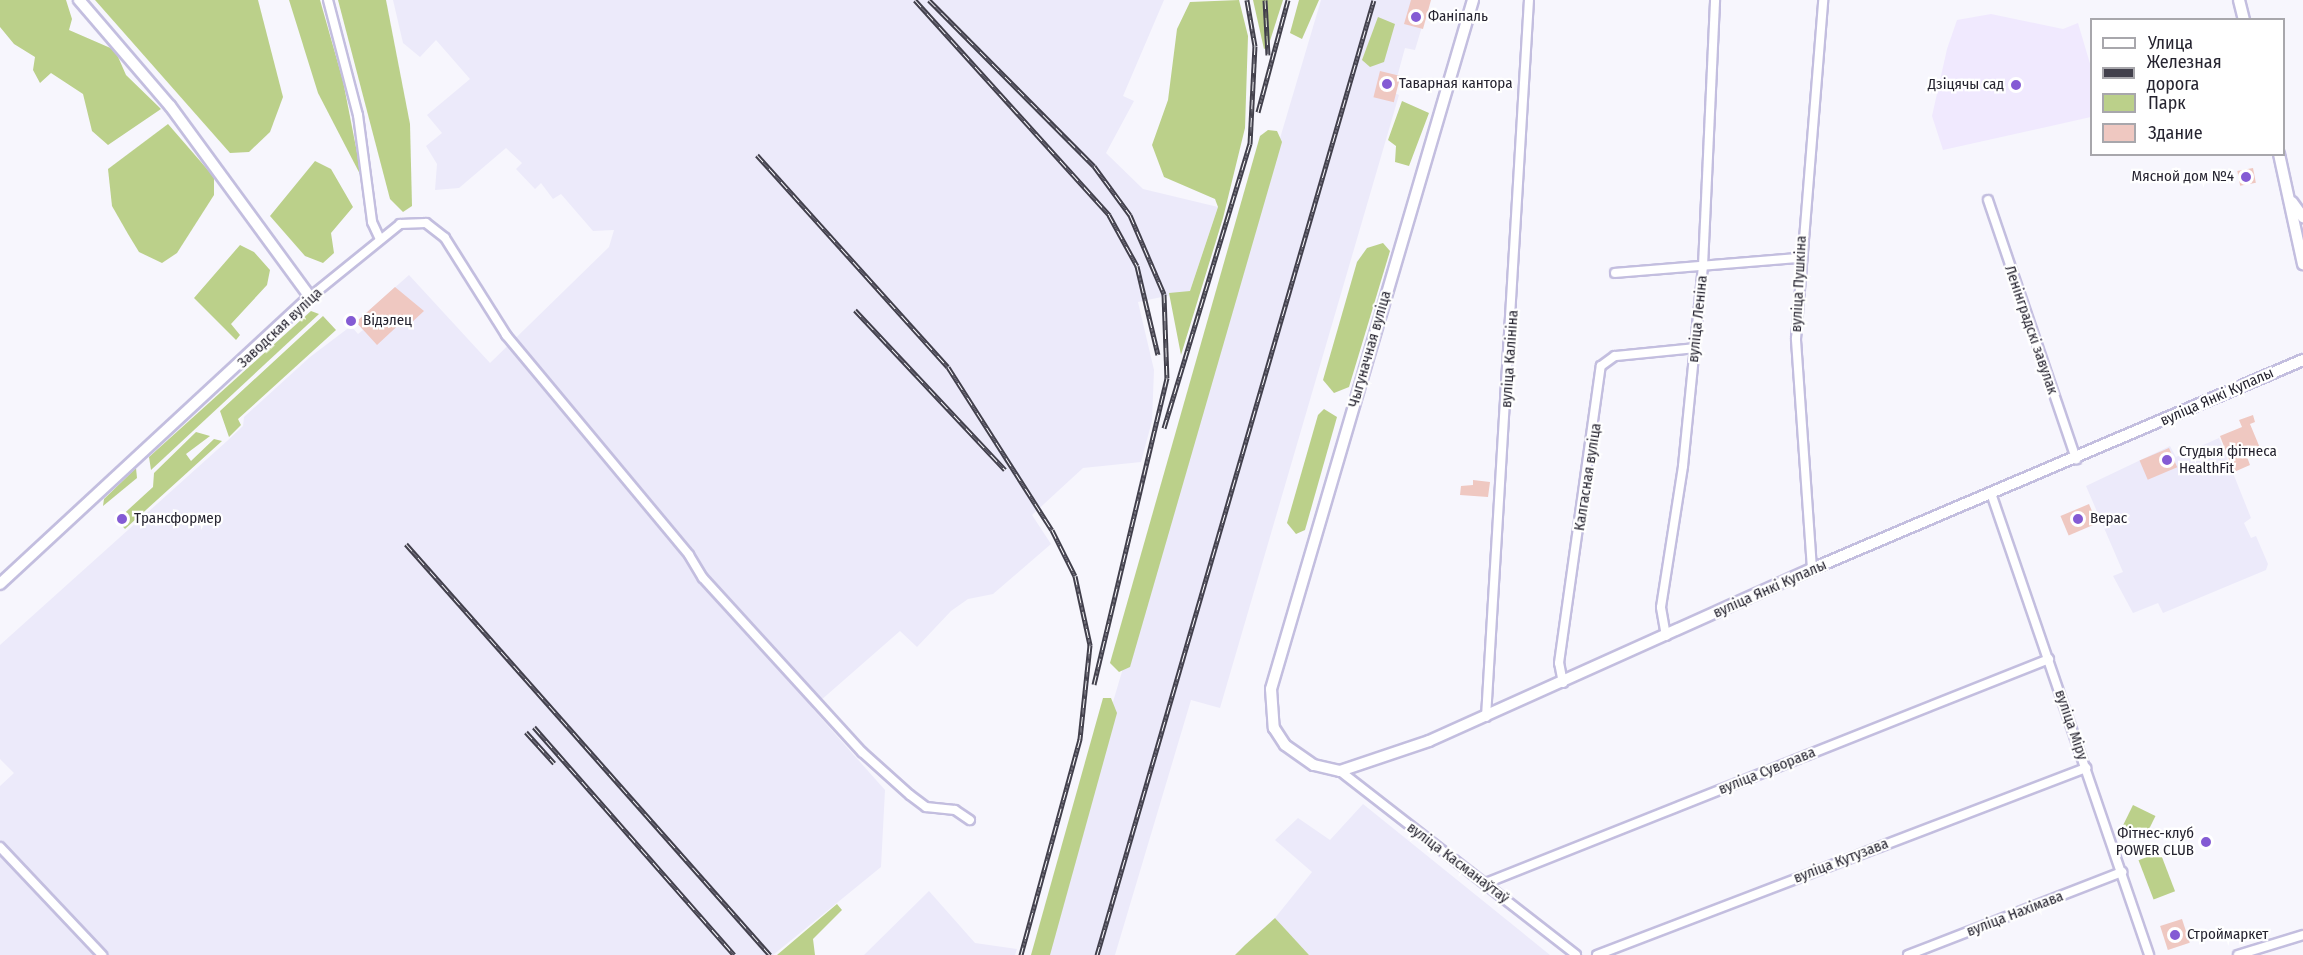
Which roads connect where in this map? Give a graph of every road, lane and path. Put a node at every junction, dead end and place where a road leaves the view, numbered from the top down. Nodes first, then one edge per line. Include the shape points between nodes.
1 (79, 0) edge
2 (328, 0) edge
3 (1473, 0) edge
4 (1530, 0) edge
5 (1715, 0) edge
6 (1823, 0) edge
7 (2239, 0) edge
8 (2244, 18) edge
9 (2280, 156) edge
10 (1988, 200) dead end
11 (2298, 200) edge
12 (2303, 217) edge
13 (380, 239) junction
14 (1799, 258) junction
15 (2303, 264) edge
16 (1703, 266) junction
17 (1615, 273) dead end
18 (310, 297) junction
19 (1695, 348) junction
20 (2303, 360) edge
21 (2076, 459) junction
22 (1992, 496) junction
23 (1812, 569) junction
24 (0, 584) edge
25 (1665, 636) junction
26 (2049, 659) junction
27 (1563, 683) junction
28 (1486, 717) junction
29 (2086, 768) junction
30 (1340, 771) junction
31 (970, 820) dead end
32 (0, 847) edge
33 (2122, 872) junction
34 (1486, 883) junction
35 (2303, 935) edge
36 (102, 955) edge
37 (1576, 955) edge
38 (1597, 955) edge
39 (1908, 955) edge
40 (2149, 955) edge
41 (2238, 955) edge

1 - 18 street via 170,106
2 - 13 street via 358,116 372,222
3 - 30 street, Чыгуначная вуліца via 1271,699 1272,723 1285,745 1314,765
4 - 28 street, вуліца Калініна
5 - 16 street, вуліца Леніна
6 - 14 street, вуліца Пушкіна
7 - 8 street
9 - 11 street
10 - 21 street, Ленінградскі завулак
11 - 12 street
11 - 15 street
13 - 18 street, Заводская вуліца
13 - 31 street, Заводская вуліца via 399,224 426,222 445,238 506,335 689,555 703,578 862,752 926,807 955,810
14 - 16 street
14 - 23 street, вуліца Пушкіна via 1796,339
16 - 17 street
16 - 19 street, вуліца Леніна
18 - 24 street, Заводская вуліца
19 - 25 street, вуліца Леніна via 1661,607
19 - 27 street, Калгасная вуліца via 1615,356 1601,366 1559,663
20 - 21 street, вуліца Янкі Купалы
21 - 22 street, вуліца Янкі Купалы
22 - 23 street, вуліца Янкі Купалы
22 - 26 street, вуліца Міру
23 - 25 street, вуліца Янкі Купалы
25 - 27 street, вуліца Янкі Купалы
26 - 29 street, вуліца Міру
26 - 34 street, вуліца Суворава
27 - 28 street, вуліца Янкі Купалы
28 - 30 street, вуліца Янкі Купалы
29 - 33 street, вуліца Міру
29 - 38 street, вуліца Кутузава
30 - 34 street, вуліца Касманаўтаў
32 - 36 street
33 - 39 street, вуліца Нахімава
33 - 40 street, вуліца Міру
34 - 37 street, вуліца Касманаўтаў
35 - 41 street

